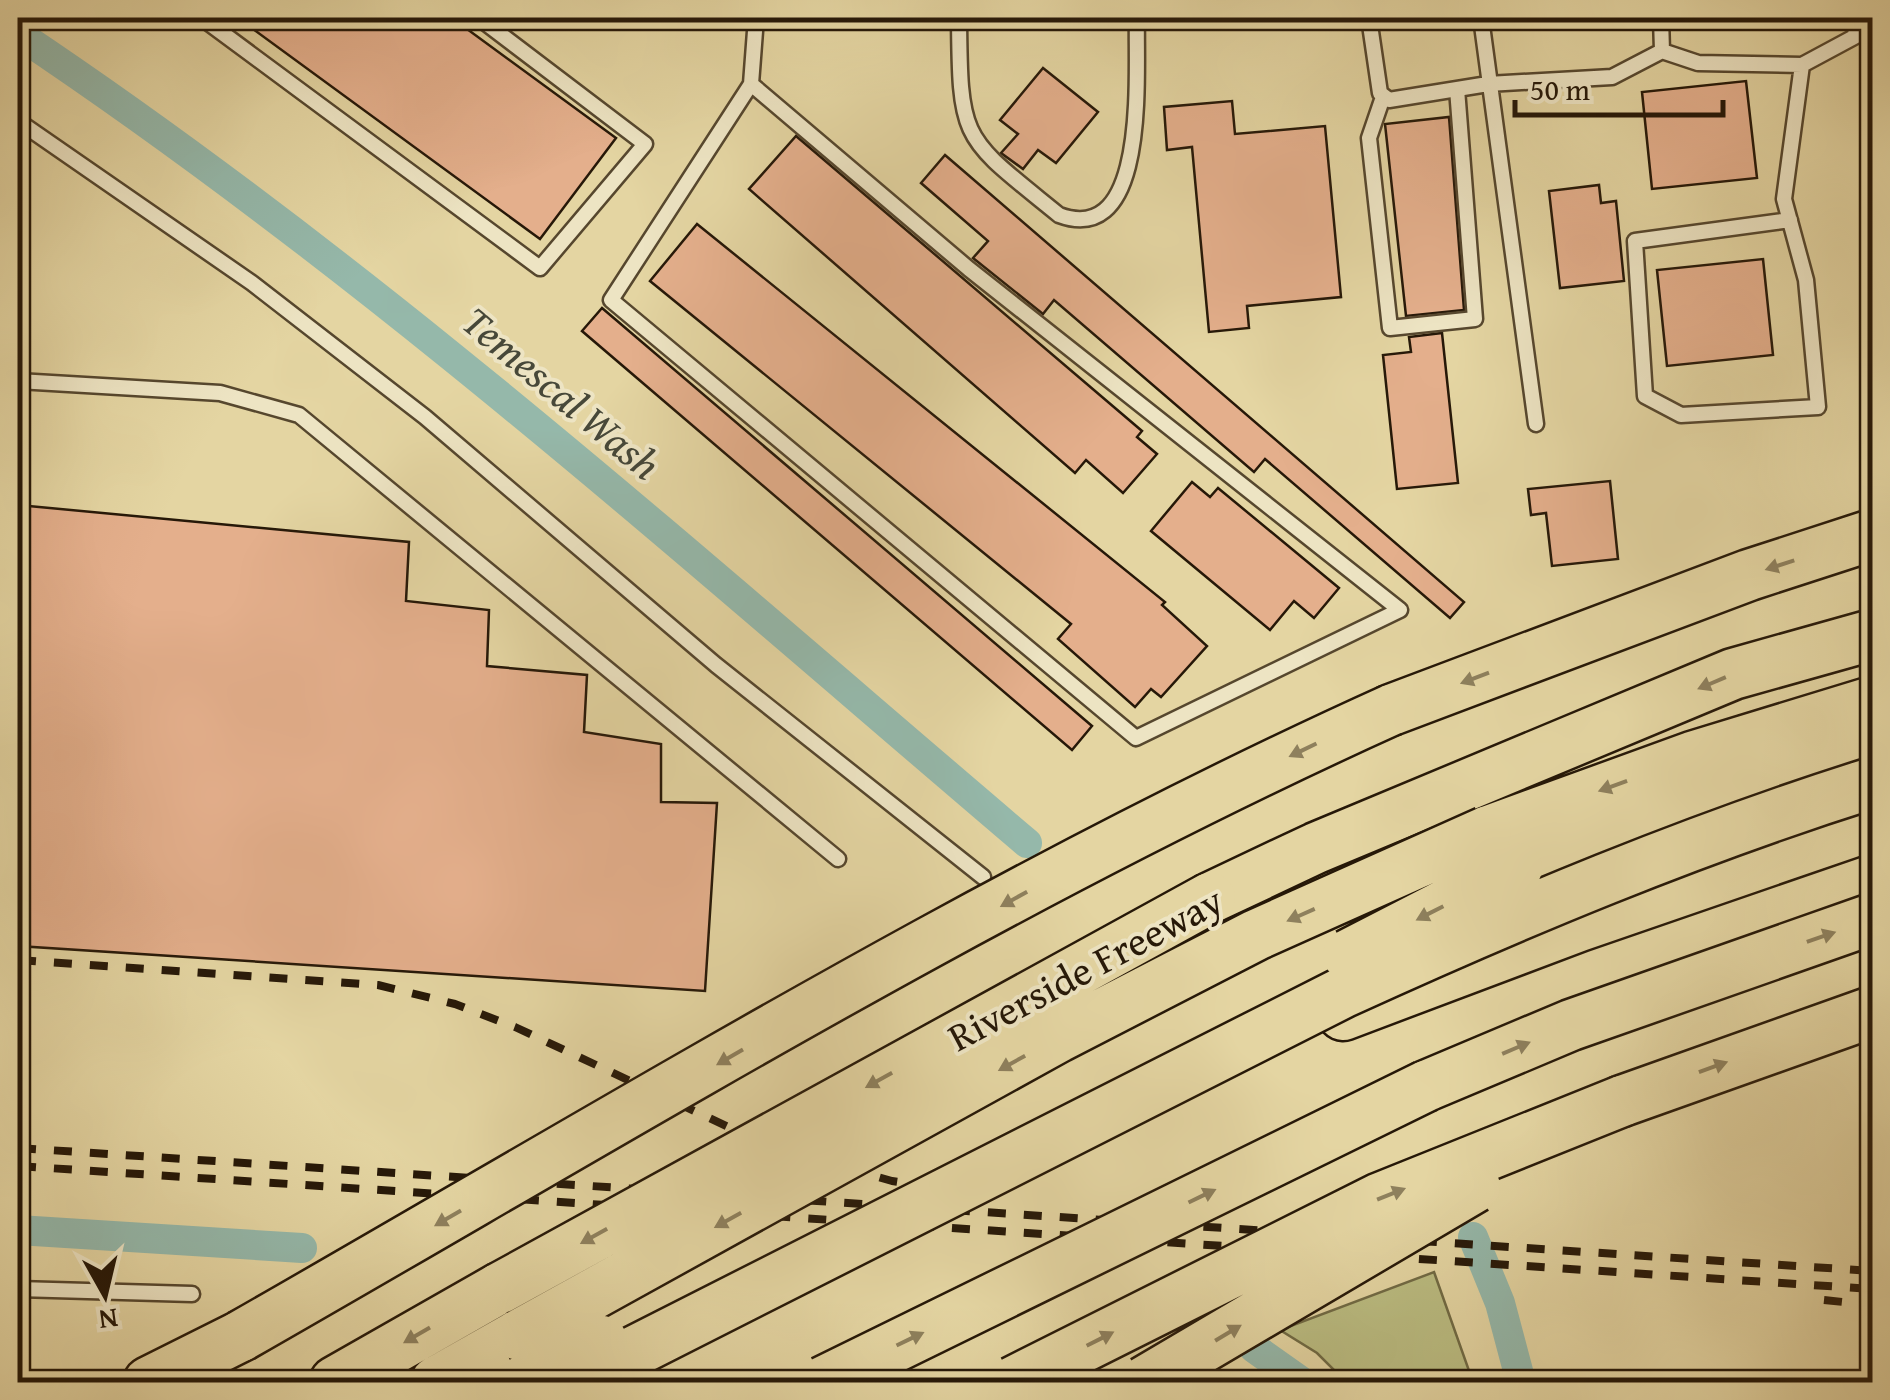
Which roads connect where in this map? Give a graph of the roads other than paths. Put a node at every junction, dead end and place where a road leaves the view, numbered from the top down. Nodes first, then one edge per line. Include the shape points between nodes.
1 (202, 18) edge
2 (479, 18) edge
3 (756, 18) edge
4 (959, 18) edge
5 (1137, 18) edge
6 (1370, 18) edge
7 (1481, 18) edge
8 (1661, 18) edge
9 (1854, 18) edge
10 (1662, 50) junction
11 (1802, 64) junction
12 (751, 84) junction
13 (1488, 84) junction
14 (1456, 89) junction
15 (1383, 97) junction
16 (18, 121) edge
17 (1790, 220) junction
18 (18, 382) edge
19 (1536, 424) dead end
20 (1872, 534) edge
21 (1872, 635) edge
22 (1872, 702) edge
23 (1872, 741) edge
24 (1872, 783) edge
25 (1872, 811) edge
26 (1872, 825) edge
27 (1502, 850) junction
28 (838, 860) dead end
29 (983, 877) dead end
30 (1872, 919) edge
31 (1872, 1012) edge
32 (1622, 1101) junction
33 (18, 1289) edge
34 (192, 1294) dead end
35 (241, 1336) junction
36 (520, 1359) edge
37 (149, 1382) edge
38 (162, 1382) edge
39 (335, 1382) edge
40 (436, 1382) edge
41 (574, 1382) edge
42 (614, 1382) edge
43 (638, 1382) edge
44 (823, 1382) edge
45 (1012, 1382) edge
46 (1144, 1382) edge

1 - 2 lane via 540,268 645,144
3 - 12 lane
4 - 5 lane via 960,96 973,140 1072,220 1093,216 1118,199 1131,162
6 - 15 lane
7 - 13 lane
8 - 10 lane
9 - 11 lane via 1856,36
10 - 11 lane via 1698,63
10 - 13 lane via 1612,77
11 - 17 lane via 1784,199
12 - 12 lane via 969,269 1400,610 1136,738 611,300
13 - 14 lane
13 - 19 lane
14 - 15 lane
14 - 15 lane via 1475,319 1390,328 1368,138
16 - 29 lane via 252,283 409,404 716,665
17 - 17 lane via 1806,280 1818,408 1680,414 1645,396 1635,241
18 - 28 lane via 220,393 299,415
20 -> 35 highway, bridge via 1392,710 1274,764 1034,888
21 -> 39 highway, Riverside Freeway, bridge via 1732,674 1210,898
22 -> 27 highway via 1692,757
23 - 27 highway via 1615,824
24 -> 41 highway, bridge via 1724,831 1344,992
25 - 43 highway via 1619,900 1449,969 1163,1108
26 - 42 highway via 1579,926 1292,1037
27 -> 36 highway, bridge via 1256,935 1058,1037
44 -> 30 highway, bridge via 1426,1086 1571,1026
32 -> 31 highway
45 -> 32 highway, bridge via 1378,1200
46 -> 32 highway, bridge
33 - 34 lane
35 - 37 highway
35 - 38 highway
36 - 40 highway

